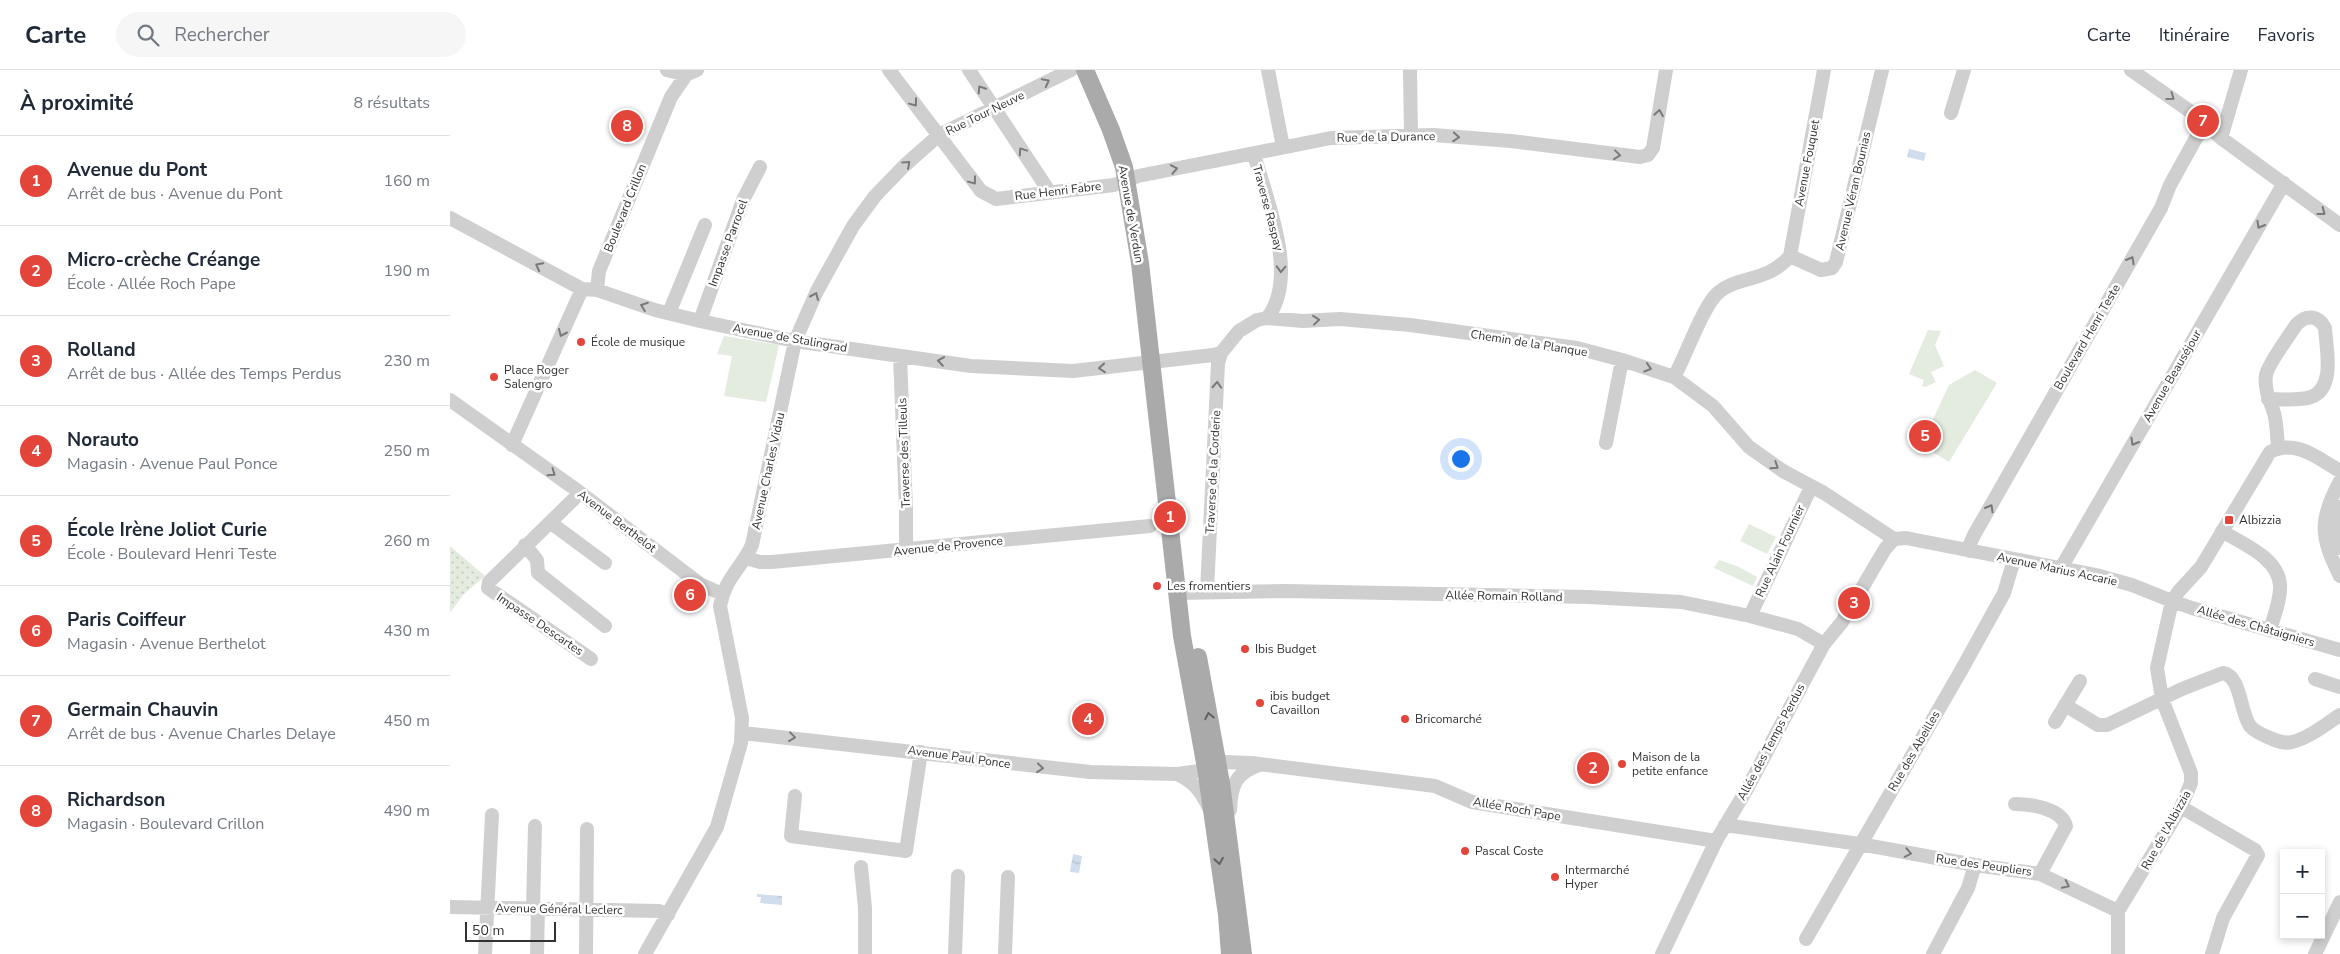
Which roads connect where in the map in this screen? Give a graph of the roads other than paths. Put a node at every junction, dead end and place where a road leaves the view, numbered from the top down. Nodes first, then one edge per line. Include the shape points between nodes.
1 (667, 70) edge
2 (889, 70) edge
3 (969, 70) edge
4 (1071, 70) edge
5 (1085, 70) edge
6 (1268, 70) edge
7 (1410, 70) edge
8 (1666, 70) edge
9 (1824, 70) edge
10 (1882, 70) edge
11 (1964, 70) edge
12 (2130, 70) edge
13 (2241, 70) edge
14 (691, 73) edge
15 (994, 108) junction
16 (1951, 113) dead end
17 (2211, 128) junction
18 (939, 136) junction
19 (1411, 136) junction
20 (2221, 138) junction
21 (1283, 147) junction
22 (1254, 154) junction
23 (760, 167) dead end
24 (1126, 180) junction
25 (2284, 183) junction
26 (1049, 191) junction
27 (450, 218) edge
28 (705, 225) dead end
29 (2340, 225) edge
30 (1790, 256) junction
31 (582, 288) junction
32 (597, 290) junction
33 (668, 313) junction
34 (1267, 318) junction
35 (700, 321) junction
36 (795, 341) junction
37 (1221, 352) junction
38 (900, 356) junction
39 (1622, 360) junction
40 (1151, 364) junction
41 (1674, 377) junction
42 (2268, 399) junction
43 (450, 400) edge
44 (1606, 443) dead end
45 (512, 445) junction
46 (2278, 448) junction
47 (2340, 471) edge
48 (2340, 481) edge
49 (1811, 487) junction
50 (580, 493) junction
51 (2340, 495) edge
52 (2340, 507) edge
53 (551, 523) junction
54 (1150, 526) dead end
55 (2222, 531) junction
56 (2334, 534) junction
57 (1894, 539) junction
58 (525, 545) junction
59 (2340, 548) edge
60 (906, 550) junction
61 (1970, 551) junction
62 (746, 558) junction
63 (2014, 560) junction
64 (605, 564) dead end
65 (2061, 568) junction
66 (2340, 576) edge
67 (1207, 591) junction
68 (1181, 593) junction
69 (722, 594) junction
70 (2172, 600) junction
71 (1750, 616) junction
72 (605, 626) dead end
73 (2270, 630) junction
74 (1824, 644) junction
75 (2340, 650) edge
76 (591, 659) dead end
77 (2315, 679) dead end
78 (2080, 681) dead end
79 (2340, 688) edge
80 (2162, 699) junction
81 (2065, 705) junction
82 (2340, 715) edge
83 (2055, 722) dead end
84 (743, 733) junction
85 (921, 752) junction
86 (1261, 765) junction
87 (1212, 766) junction
88 (1176, 774) junction
89 (795, 796) dead end
90 (2015, 804) dead end
91 (2181, 807) junction
92 (1211, 813) junction
93 (492, 815) dead end
94 (1725, 825) junction
95 (535, 826) dead end
96 (588, 828) dead end
97 (1230, 840) junction
98 (1716, 841) junction
99 (1860, 844) junction
100 (1975, 865) junction
101 (861, 867) dead end
102 (2040, 874) junction
103 (958, 876) dead end
104 (1008, 877) dead end
105 (2340, 902) edge
106 (450, 907) edge
107 (487, 908) junction
108 (536, 909) junction
109 (586, 910) junction
110 (2118, 912) junction
111 (668, 915) junction
112 (1806, 939) dead end
113 (485, 954) edge
114 (536, 954) edge
115 (586, 954) edge
116 (645, 954) edge
117 (865, 954) edge
118 (955, 954) edge
119 (1005, 954) edge
120 (1230, 954) edge
121 (1243, 954) edge
122 (1662, 954) edge
123 (1933, 954) edge
124 (2118, 954) edge
125 (2212, 954) edge
126 (2315, 954) edge

1 - 14 street
2 -> 18 street
15 -> 3 street
15 -> 4 street, Rue Tour Neuve
5 - 24 main road, Avenue de Verdun via 1118,148
6 - 21 street
7 - 19 street
19 -> 8 street, Rue de la Durance via 1511,141 1640,157 1648,155 1653,148
9 - 30 street, Avenue Fouquet
10 - 30 street, Avenue Véran Bounias via 1836,262 1832,268 1821,270
11 - 16 street
12 -> 17 street
13 - 20 street
14 - 32 street, Boulevard Crillon via 671,97 600,271
15 - 18 street, Rue Tour Neuve
26 -> 15 street
17 - 20 street
61 -> 17 street, Boulevard Henri Teste via 1974,535 2161,208 2192,146 2200,133
18 -> 26 street, Rue Henri Fabre via 988,197 996,199
36 -> 18 street, Rue Tour Neuve via 817,291 853,226 875,196
19 - 21 street, Rue de la Durance via 1331,138
20 - 25 street
21 - 22 street, Rue de la Durance
24 -> 22 street, Rue de la Durance
22 -> 34 street, Traverse Raspay via 1281,263 1278,299
23 - 35 street, Impasse Parrocel via 742,200
24 - 26 street, Rue Henri Fabre via 1114,185
24 - 40 main road, Avenue de Verdun via 1140,263
25 -> 29 street
25 -> 65 street, Avenue Beauséjour
31 -> 27 street, Avenue de Stalingrad
28 - 33 street
30 - 41 street via 1762,277 1727,286 1711,299
31 - 32 street, Avenue de Stalingrad
31 -> 45 street
33 -> 32 street, Avenue de Stalingrad
33 - 35 street, Avenue de Stalingrad
34 - 37 street, Chemin de la Planque via 1248,324
34 -> 39 street, Chemin de la Planque via 1303,321 1340,319 1410,325 1577,348
35 - 36 street, Avenue de Stalingrad
36 - 38 street, Avenue de Stalingrad
36 - 62 street, Avenue Charles Vidau via 759,517
37 - 40 street via 1213,356
67 -> 37 street, Traverse de la Corderie
40 -> 38 street, Avenue de Stalingrad via 1073,371 971,366
38 - 60 street, Traverse des Tilleuls
39 -> 41 street, Chemin de la Planque
39 - 44 street
40 - 68 main road, Avenue de Verdun
41 -> 49 street, Chemin de la Planque via 1713,406 1749,447
42 - 42 street via 2266,374 2296,325 2300,320 2314,317 2322,322 2327,376 2323,387 2310,398
42 - 46 street via 2277,426
43 - 45 street, Avenue Berthelot
45 -> 50 street, Avenue Berthelot
46 - 47 street via 2292,446 2301,449
46 - 55 street via 2266,457
48 - 66 street via 2326,510 2324,529 2331,558
49 - 57 street, Chemin de la Planque
49 - 71 street, Rue Alain Fournier
50 - 53 street
50 - 69 street, Avenue Berthelot via 700,584
51 - 56 street via 2332,514
52 - 56 street
53 - 58 street
53 - 64 street
54 - 60 street, Avenue de Provence
55 - 70 street via 2201,567
55 - 73 street via 2270,562 2278,576 2279,595
56 - 59 street
57 - 61 street, Avenue Marius Accarie via 1906,538
57 - 74 street, Allée des Temps Perdus via 1842,622
58 - 72 street via 536,560 538,572
58 - 76 street, Impasse Descartes via 489,582 488,590
60 - 62 street, Avenue de Provence via 772,562
61 - 63 street, Avenue Marius Accarie
62 - 69 street, Avenue Charles Vidau
63 - 65 street, Avenue Marius Accarie
63 - 99 street, Rue des Abeilles via 2004,592
65 - 70 street, Avenue Marius Accarie via 2132,585
67 - 68 street, Allée Romain Rolland
67 - 71 street, Allée Romain Rolland via 1640,600 1690,604
68 - 87 main road, Avenue de Verdun via 1187,664
69 - 84 street via 720,606
70 - 73 street, Allée des Châtaigniers
70 - 80 street, Rue de l'Albizzia via 2157,668
71 - 74 street, Allée Romain Rolland via 1798,629
73 - 75 street, Allée des Châtaigniers
74 - 94 street, Allée des Temps Perdus
77 - 79 street
78 - 81 street
80 - 81 street via 2107,725 2098,724
80 - 82 street via 2223,673 2229,674 2251,726 2258,733 2280,742 2300,739
80 - 91 street, Rue de l'Albizzia via 2191,772 2191,783
81 - 83 street
84 -> 85 street, Avenue Paul Ponce
84 - 111 street via 717,827
85 -> 88 street, Avenue Paul Ponce via 1037,768
85 - 89 street via 906,851 791,836
86 - 87 street, Allée Roch Pape via 1233,762
86 - 97 street via 1247,769 1231,792
86 - 98 street, Allée Roch Pape via 1435,786 1472,802
87 - 88 street, Avenue Paul Ponce
87 - 92 main road
87 - 97 main road
88 - 92 street, Avenue Paul Ponce via 1198,787
90 - 102 street via 2034,804 2061,817 2066,826
91 - 110 street, Rue de l'Albizzia
91 - 125 street via 2256,850 2258,855 2223,918
92 -> 120 main road
93 - 107 street
94 - 98 street, Allée des Temps Perdus
94 - 99 street, Rue des Peupliers
95 - 108 street
96 - 109 street
97 - 121 main road
98 - 122 street, Allée des Temps Perdus
99 -> 100 street, Rue des Peupliers
99 - 112 street, Rue des Abeilles
100 - 102 street, Rue des Peupliers
100 - 123 street via 1968,888
101 - 117 street
102 -> 110 street, Rue des Peupliers
103 - 118 street
104 - 119 street
105 - 126 street
106 - 107 street, Avenue Général Leclerc
107 - 108 street, Avenue Général Leclerc
107 - 113 street
108 - 109 street, Avenue Général Leclerc
108 - 114 street
109 - 111 street, Avenue Général Leclerc via 659,911
109 - 115 street
110 - 124 street
111 - 116 street

